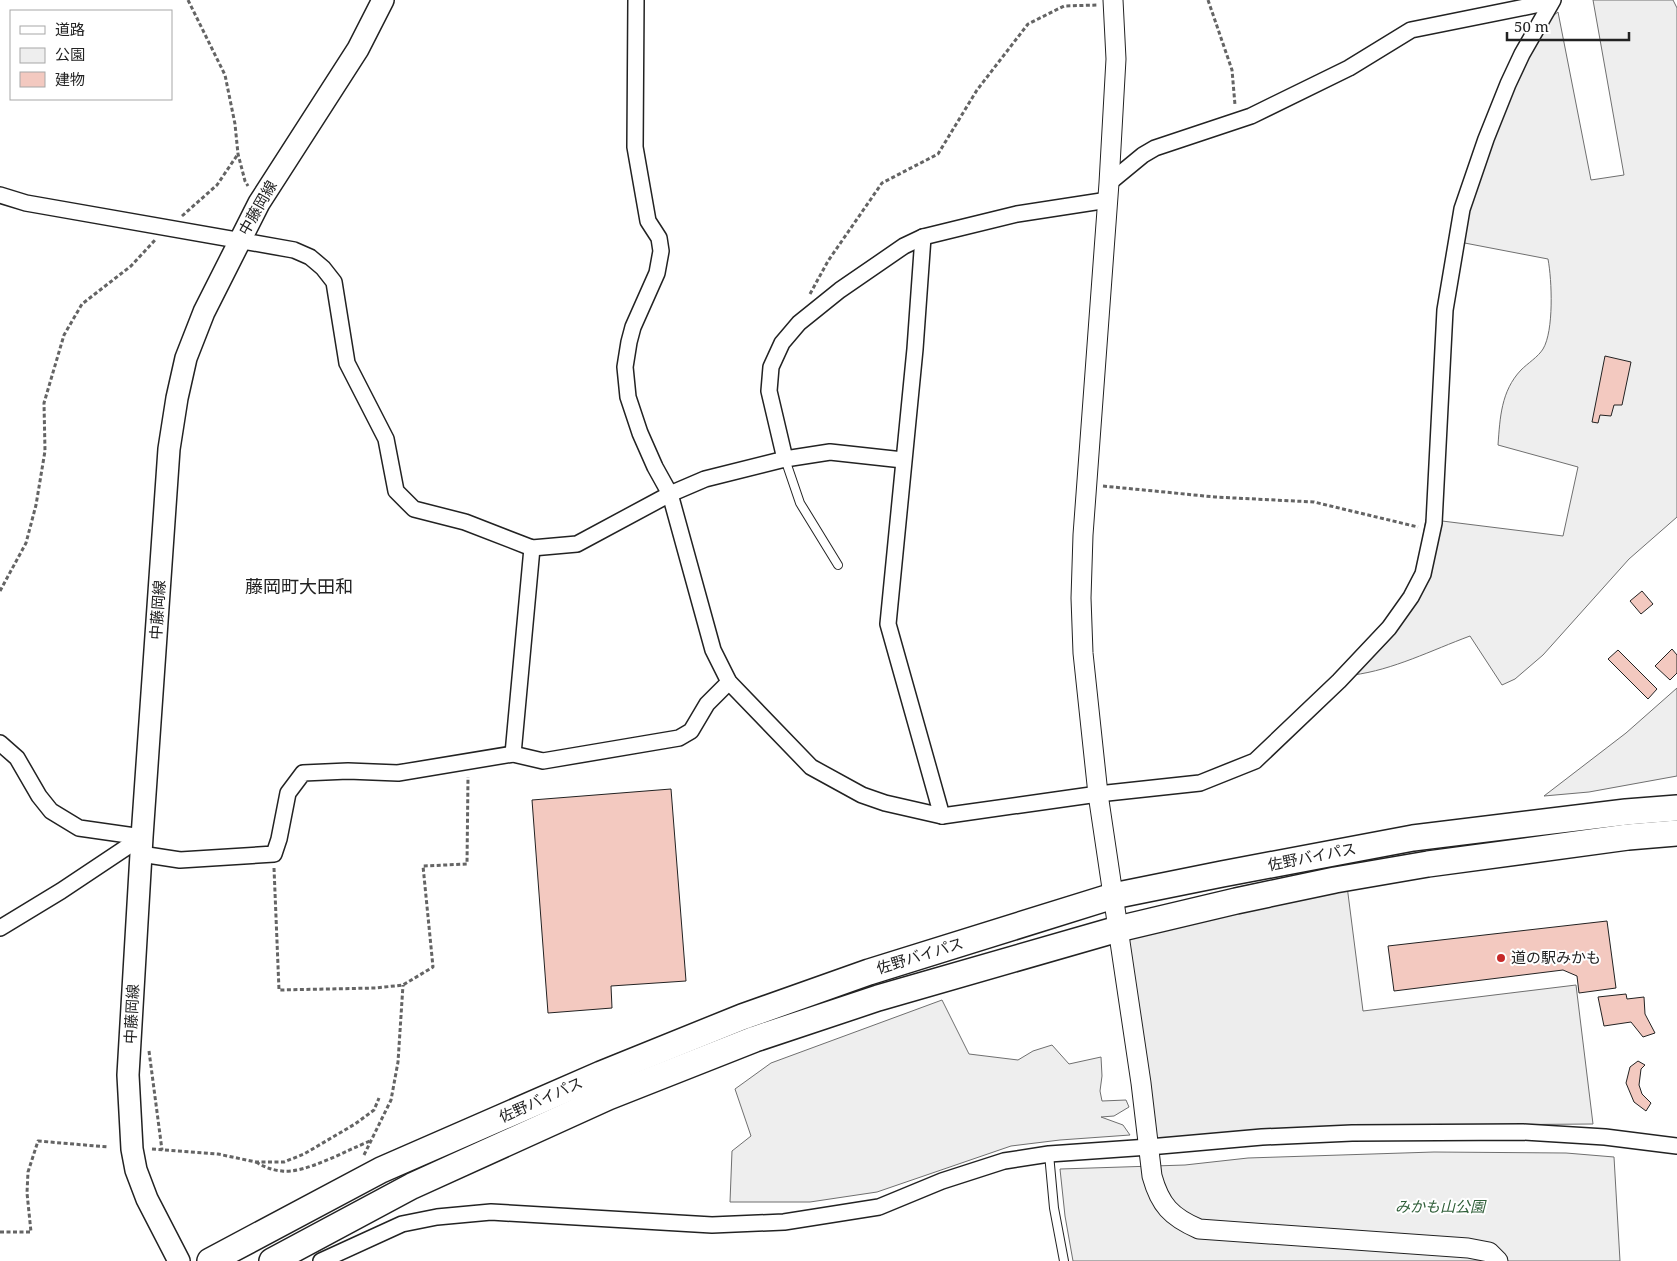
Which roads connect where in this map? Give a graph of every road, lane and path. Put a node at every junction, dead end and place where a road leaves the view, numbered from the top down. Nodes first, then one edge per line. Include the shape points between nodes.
1 (188, 0) edge
2 (383, 0) edge
3 (636, 0) edge
4 (1208, 0) edge
5 (1551, 1) edge
6 (1113, 2) edge
7 (1236, 109) dead end
8 (238, 154) junction
9 (1109, 192) junction
10 (0, 195) edge
11 (259, 203) junction
12 (169, 228) junction
13 (923, 236) junction
14 (239, 240) junction
15 (799, 323) junction
16 (785, 460) junction
17 (903, 460) junction
18 (1087, 485) junction
19 (670, 494) junction
20 (1432, 531) junction
21 (532, 548) junction
22 (838, 565) dead end
23 (0, 591) edge
24 (728, 682) junction
25 (0, 743) edge
26 (513, 754) junction
27 (469, 761) junction
28 (1098, 794) junction
29 (1677, 808) edge
30 (942, 816) junction
31 (1677, 833) edge
32 (142, 845) junction
33 (274, 854) junction
34 (1113, 896) junction
35 (0, 928) edge
36 (1118, 929) junction
37 (403, 985) junction
38 (379, 1098) dead end
39 (370, 1141) junction
40 (1677, 1146) edge
41 (108, 1147) dead end
42 (1148, 1147) junction
43 (152, 1149) dead end
44 (1049, 1154) junction
45 (256, 1162) junction
46 (363, 1180) junction
47 (0, 1232) edge
48 (179, 1261) edge
49 (210, 1261) edge
50 (272, 1261) edge
51 (320, 1261) edge
52 (1064, 1261) edge
53 (1498, 1261) edge

1 - 8 path via 224,75 236,124
2 - 11 main road, 中藤岡線 via 358,49
3 - 19 street via 634,147 648,221 659,238 661,251 656,273 633,327 624,367 628,397 640,433
4 - 7 path via 1232,70
5 - 9 street via 1411,30 1349,68 1251,116 1155,148 1143,155
5 - 20 street via 1508,84 1462,210 1445,310
6 - 9 street via 1116,59
6 - 15 path via 1064,6 1028,24 977,90 938,154 882,183 828,261
8 - 11 path via 245,181
8 - 12 path via 217,185
9 - 13 street
9 - 18 street
10 - 12 street via 26,203
11 - 14 main road, 中藤岡線
12 - 14 street
12 - 23 path via 131,266 82,304 64,335 44,403 45,450 36,505 26,543
13 - 15 street via 877,263
13 - 17 street
14 - 21 street via 294,250 310,257 334,282 347,363 386,440 396,491 414,509 465,522
14 - 32 main road, 中藤岡線 via 186,358 177,398 170,449
15 - 16 street via 782,344 771,367 769,391
16 - 17 street via 830,452
16 - 19 street via 705,479
16 - 22 lane via 800,503
17 - 30 street via 888,624
18 - 20 path via 1314,502
18 - 28 street via 1081,598 1083,652
19 - 21 street via 577,544
19 - 24 street via 713,650
20 - 28 street via 1423,574 1388,628 1339,682 1255,761 1200,783
21 - 26 street
24 - 26 street via 707,704 691,731 679,738 543,761
24 - 30 street via 811,767 877,800
25 - 32 street via 17,758 51,811 79,828
26 - 27 street
27 - 33 street via 398,773 303,773 288,793
27 - 37 path via 467,864 423,866 433,967
28 - 30 street
28 - 34 street
29 - 34 highway, 佐野バイパス via 1413,838
31 - 36 highway, 佐野バイパス via 1599,840 1346,878
32 - 33 street via 180,860
32 - 35 street
32 - 48 main road, 中藤岡線 via 128,1075 132,1149 147,1199
33 - 37 path via 279,990
34 - 36 street
34 - 46 highway, 佐野バイパス via 870,972 742,1017 601,1074
36 - 42 street
36 - 50 highway, 佐野バイパス via 878,998 755,1039 599,1101 412,1186
37 - 39 path via 398,1062 391,1100
38 - 45 path via 374,1110 304,1154 284,1162
39 - 45 path via 302,1170 283,1172
39 - 46 path via 360,1166
40 - 42 street via 1578,1135 1469,1132 1262,1137
41 - 47 path via 38,1141 28,1172 31,1232
42 - 44 street
42 - 53 street via 1152,1176 1161,1201 1170,1212 1199,1229 1468,1248 1489,1252
43 - 45 path via 218,1154
44 - 51 street via 996,1163 880,1207 784,1222 712,1225 491,1212 402,1224
44 - 52 lane via 1054,1208
46 - 49 highway, 佐野バイパス

